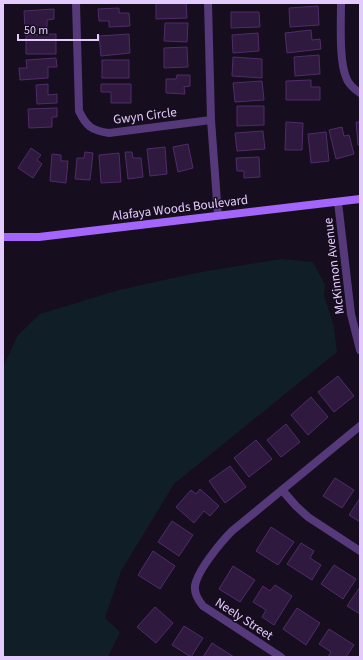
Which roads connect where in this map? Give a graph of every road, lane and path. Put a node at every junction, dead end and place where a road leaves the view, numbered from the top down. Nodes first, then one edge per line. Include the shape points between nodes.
1 (76, 3) edge
2 (208, 3) edge
3 (341, 3) edge
4 (360, 93) edge
5 (211, 120) junction
6 (360, 199) edge
7 (338, 202) junction
8 (218, 215) junction
9 (3, 237) edge
10 (360, 350) edge
11 (360, 426) edge
12 (282, 490) junction
13 (360, 551) edge
14 (281, 657) edge

1 - 5 street, Gwyn Circle via 79,111 91,128 109,133
2 - 5 street
3 - 4 street via 343,64 346,78
5 - 8 street
6 - 7 street, Alafaya Woods Boulevard
7 - 8 street, Alafaya Woods Boulevard
7 - 10 street, McKinnon Avenue via 351,314
8 - 9 street, Alafaya Woods Boulevard via 39,237
11 - 12 street, Neely Street
12 - 13 street via 308,518
12 - 14 street, Neely Street via 220,544 197,578 195,588 197,599 203,606

